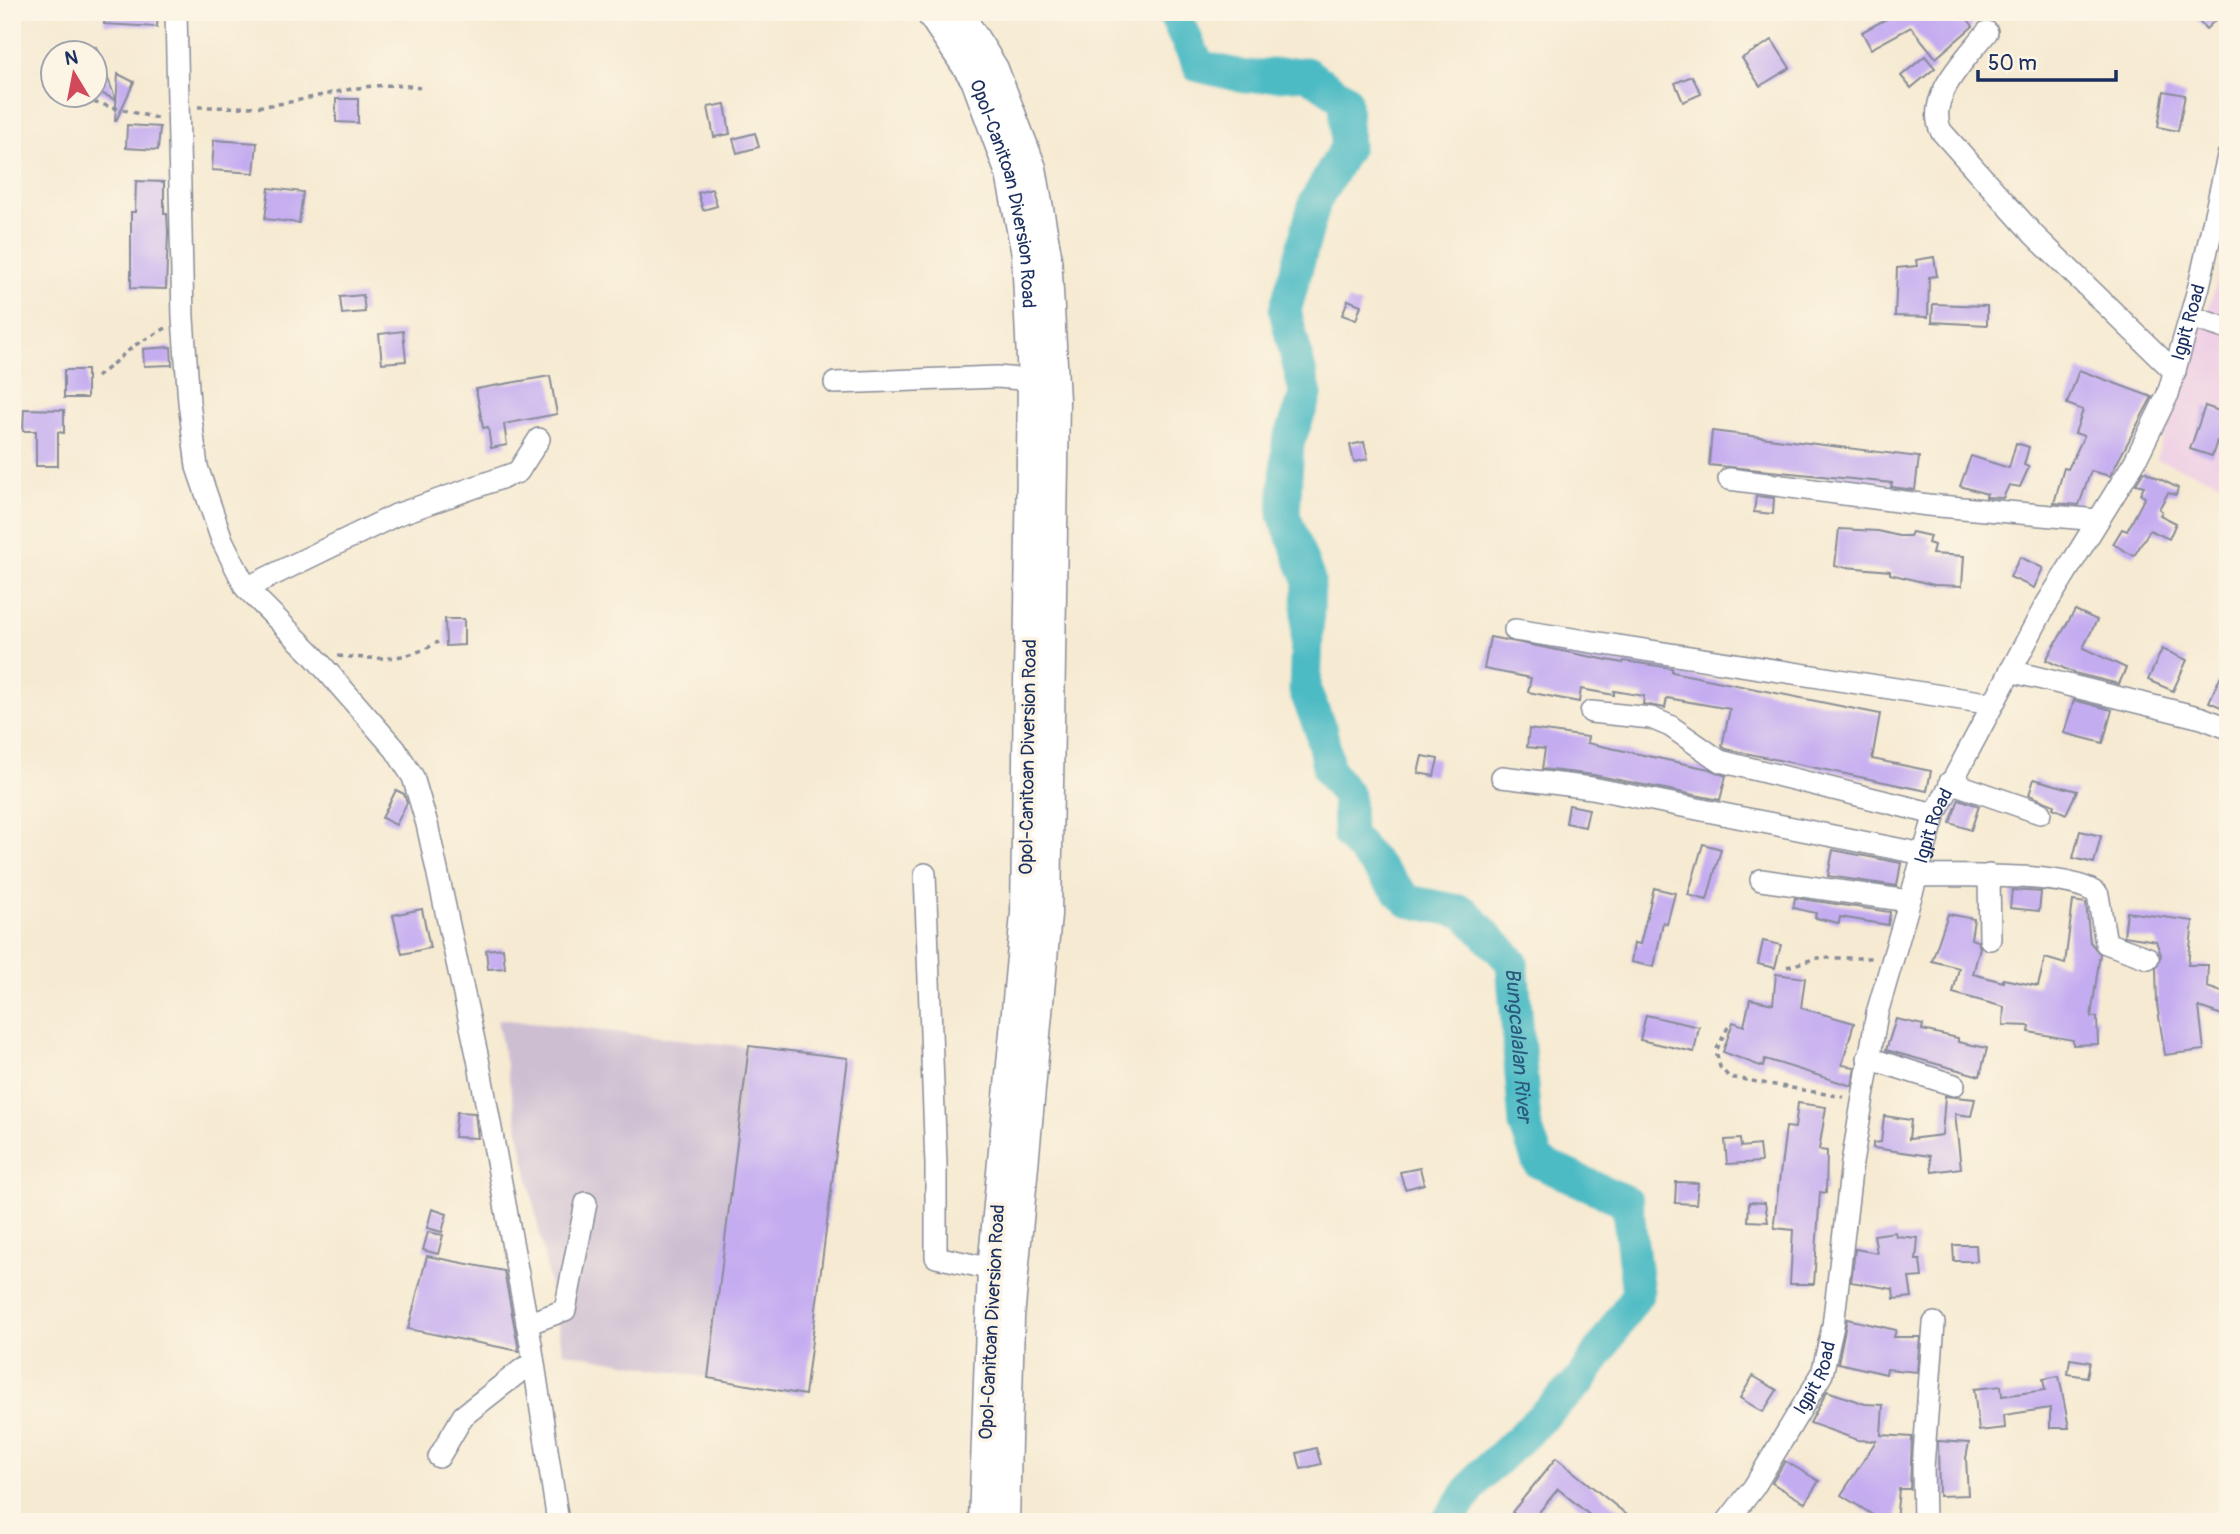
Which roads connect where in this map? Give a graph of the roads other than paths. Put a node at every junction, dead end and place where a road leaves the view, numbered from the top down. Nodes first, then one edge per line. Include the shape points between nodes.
1 (176, 12) edge
2 (930, 12) edge
3 (958, 12) edge
4 (1987, 32) dead end
5 (2228, 156) edge
6 (2191, 317) junction
7 (2228, 329) edge
8 (2175, 372) junction
9 (1032, 380) junction
10 (835, 383) dead end
11 (539, 439) dead end
12 (1729, 479) dead end
13 (2098, 520) junction
14 (246, 588) junction
15 (1515, 630) dead end
16 (2010, 671) junction
17 (1993, 704) junction
18 (1591, 712) dead end
19 (2228, 728) edge
20 (1502, 777) dead end
21 (1950, 782) junction
22 (2040, 813) dead end
23 (1935, 814) junction
24 (1923, 854) junction
25 (925, 874) dead end
26 (1989, 875) junction
27 (1917, 876) junction
28 (1761, 880) dead end
29 (1909, 901) junction
30 (1990, 939) dead end
31 (2148, 958) dead end
32 (1868, 1058) junction
33 (1954, 1085) dead end
34 (586, 1203) dead end
35 (992, 1269) junction
36 (1934, 1323) dead end
37 (527, 1324) junction
38 (534, 1365) junction
39 (439, 1457) dead end
40 (558, 1522) edge
41 (983, 1522) edge
42 (1005, 1522) edge
43 (1727, 1522) edge
44 (1924, 1522) edge

1 - 14 street via 189,402 197,467 222,540
2 - 9 main road, Opol-Canitoan Diversion Road via 975,79 1010,174 1026,254
3 - 42 main road, Opol-Canitoan Diversion Road via 994,69 1032,168 1047,255 1055,401 1047,915 1010,1318
4 - 8 street via 1937,104 1935,119 1941,131 2025,225
5 - 6 street, Igpit Road
6 - 7 street
6 - 8 street, Igpit Road
8 - 13 street, Igpit Road via 2135,461
9 - 10 street
9 - 35 main road, Opol-Canitoan Diversion Road via 1025,914
11 - 14 street via 518,472 396,515
12 - 13 street via 1928,505
13 - 16 street, Igpit Road
14 - 37 street via 312,654 395,749 413,777 478,1059
15 - 17 street
16 - 17 street, Igpit Road
16 - 19 street
17 - 21 street, Igpit Road
18 - 23 street via 1651,718 1720,761
20 - 24 street via 1592,788
21 - 22 street
21 - 23 street, Igpit Road
23 - 24 street, Igpit Road
24 - 27 street, Igpit Road
25 - 35 street via 936,1257
26 - 27 street
26 - 30 street
26 - 31 street via 2082,885 2094,891 2101,903 2106,943
27 - 29 street, Igpit Road
28 - 29 street
29 - 32 street, Igpit Road
32 - 33 street
32 - 43 street, Igpit Road via 1833,1326 1822,1374 1754,1487
34 - 37 street via 565,1310
35 - 41 main road, Opol-Canitoan Diversion Road
36 - 44 street via 1923,1467
37 - 38 street
38 - 39 street via 463,1416
38 - 40 street

